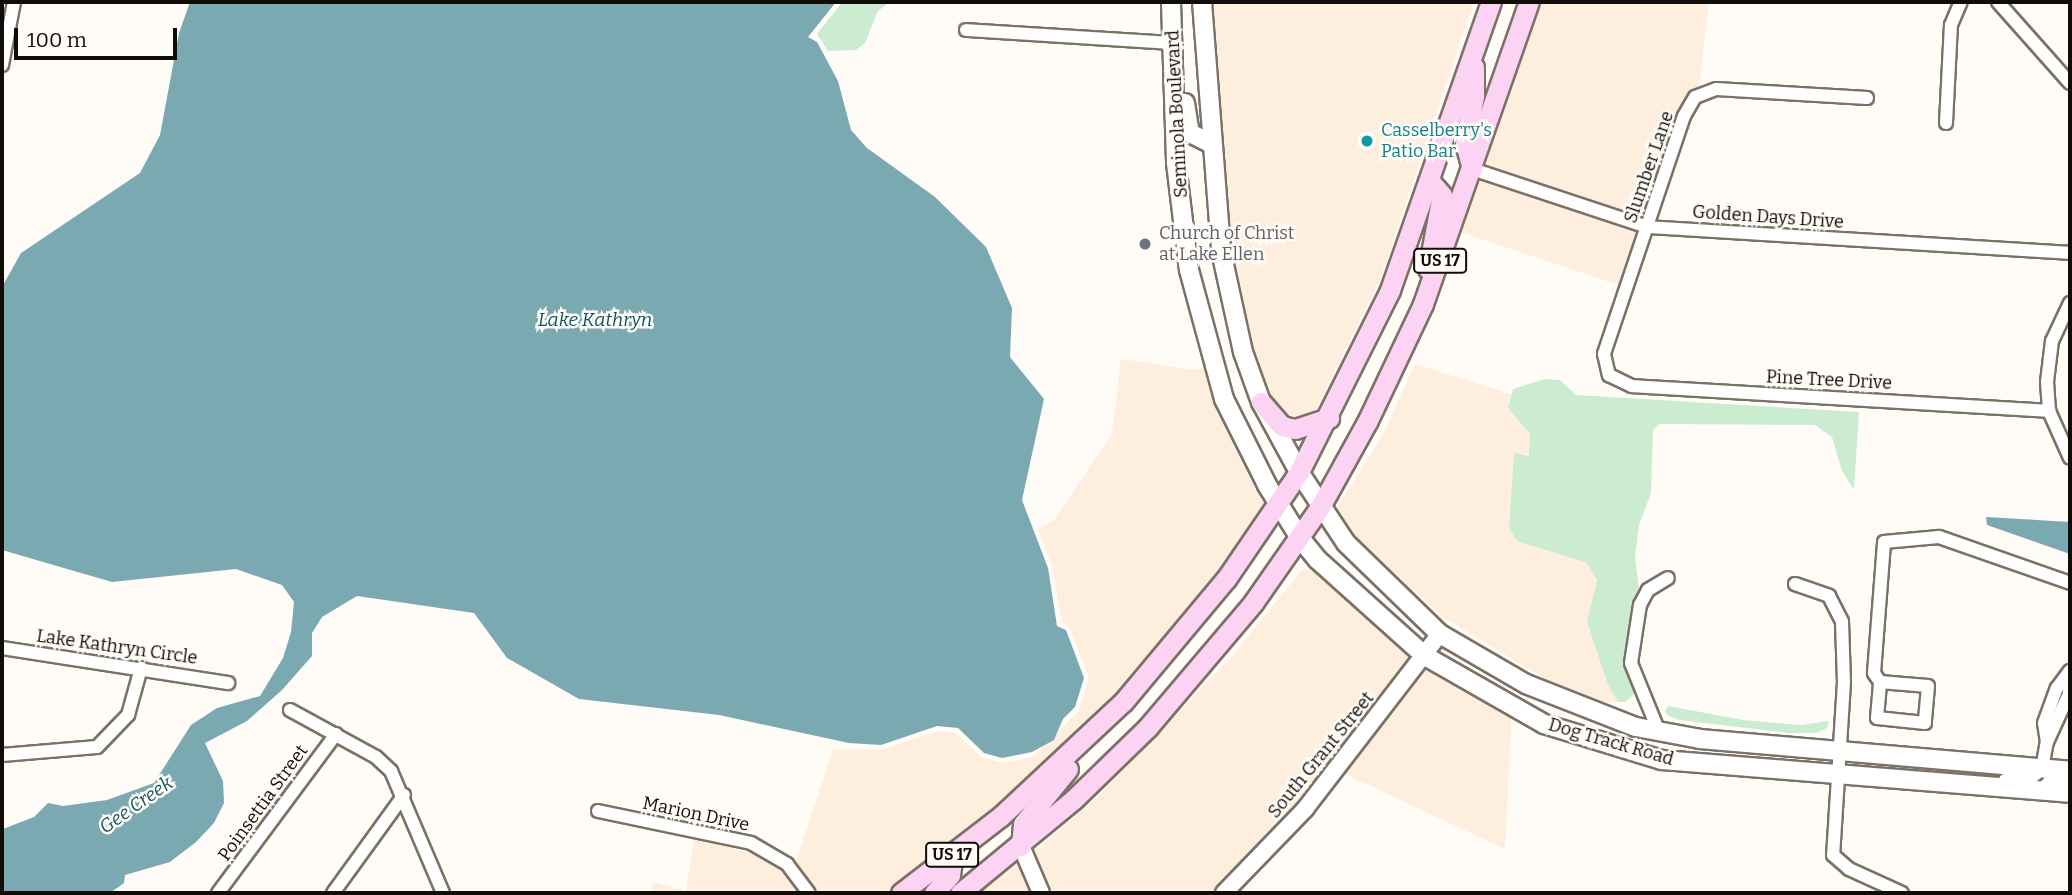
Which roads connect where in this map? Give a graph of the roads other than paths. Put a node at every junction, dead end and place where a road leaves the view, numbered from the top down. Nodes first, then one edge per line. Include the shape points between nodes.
1 (15, 2) edge
2 (1171, 2) edge
3 (1202, 2) edge
4 (1491, 2) edge
5 (1529, 2) edge
6 (1961, 2) edge
7 (1998, 2) edge
8 (966, 30) dead end
9 (1174, 43) junction
10 (1474, 52) junction
11 (2, 65) edge
12 (2070, 83) edge
13 (1867, 98) dead end
14 (1946, 123) dead end
15 (1212, 144) junction
16 (1472, 169) junction
17 (1430, 181) junction
18 (1647, 227) junction
19 (2070, 253) edge
20 (2070, 303) edge
21 (1423, 304) junction
22 (1609, 375) joint
23 (1261, 402) junction
24 (2049, 411) junction
25 (1329, 418) junction
26 (2070, 458) edge
27 (1299, 472) junction
28 (1277, 504) junction
29 (1320, 507) junction
30 (1300, 538) junction
31 (1668, 578) dead end
32 (2070, 583) edge
33 (1795, 584) dead end
34 (1440, 634) junction
35 (2, 648) edge
36 (1425, 656) junction
37 (141, 668) junction
38 (2070, 671) edge
39 (1880, 682) junction
40 (228, 683) dead end
41 (2052, 700) junction
42 (2066, 705) junction
43 (290, 709) dead end
44 (1659, 732) junction
45 (1091, 733) junction
46 (335, 734) junction
47 (2047, 742) junction
48 (1839, 752) junction
49 (2, 755) edge
50 (2042, 769) junction
51 (2070, 771) edge
52 (1837, 773) junction
53 (1878, 777) junction
54 (2070, 779) edge
55 (2040, 791) junction
56 (2070, 793) edge
57 (404, 795) junction
58 (598, 811) dead end
59 (1021, 846) junction
60 (953, 854) junction
61 (442, 892) edge
62 (218, 893) edge
63 (333, 893) edge
64 (809, 893) edge
65 (901, 893) edge
66 (934, 893) edge
67 (960, 893) edge
68 (1041, 893) edge
69 (1224, 893) edge
70 (1902, 893) edge

1 - 11 street
2 - 9 main road, Seminola Boulevard
3 - 15 main road, Seminola Boulevard
4 - 10 main road, US 17
5 - 16 main road, US 17
6 - 14 street via 1951,25
7 - 12 street
8 - 9 street
9 - 15 main road via 1183,61 1188,128 1199,141
9 - 28 main road, Seminola Boulevard via 1176,163 1198,319 1234,424
10 - 16 main road via 1474,96 1465,143
10 - 17 main road, US 17
13 - 18 street, Slumber Lane via 1716,89 1695,97 1684,116
15 - 23 main road, Seminola Boulevard via 1229,299
16 - 18 street, Golden Days Drive
16 - 21 main road, US 17
17 - 21 main road via 1439,187 1442,201
17 - 25 main road, US 17 via 1386,301
18 - 19 street, Golden Days Drive
18 - 22 street, Slumber Lane via 1604,354
20 - 24 street via 2052,341
21 - 29 main road, US 17
22 - 24 street, Pine Tree Drive via 1632,386
23 - 25 main road via 1282,426 1295,429
23 - 27 main road, Seminola Boulevard
24 - 26 street
25 - 27 main road, US 17
27 - 28 main road, US 17
27 - 29 main road, Seminola Boulevard
28 - 30 main road, Seminola Boulevard
28 - 45 main road, US 17 via 1185,631
29 - 30 main road, US 17
29 - 34 main road, Dog Track Road via 1346,543
30 - 36 main road, Dog Track Road via 1318,560
30 - 59 main road, US 17 via 1182,689 1107,768
31 - 44 street via 1648,590 1640,605 1631,663
32 - 39 street via 1939,537 1884,542 1874,673
33 - 48 street via 1829,596 1840,612 1844,682
34 - 36 street, South Grant Street
34 - 44 main road, Dog Track Road via 1526,684
35 - 37 street, Lake Kathryn Circle
36 - 52 main road, Dog Track Road via 1544,724 1662,760
36 - 69 street, South Grant Street via 1305,809
37 - 40 street, Lake Kathryn Circle
37 - 49 street via 128,715 97,747
38 - 41 street
38 - 42 street
39 - 39 street via 1877,718 1925,723 1928,687
41 - 42 street
41 - 47 street via 2044,723
42 - 47 street
43 - 46 street
44 - 48 main road, Dog Track Road
45 - 59 main road via 1023,824
45 - 60 main road, US 17
46 - 57 street via 376,757 391,771
46 - 62 street, Poinsettia Street
47 - 50 street
48 - 50 main road, Dog Track Road
48 - 52 street
50 - 51 main road, Dog Track Road
50 - 53 street via 2022,780 1910,771
52 - 53 main road, Dog Track Road
52 - 70 street via 1833,855 1849,869
53 - 55 main road, Dog Track Road
54 - 55 street via 2048,783
55 - 56 main road, Dog Track Road
57 - 61 street
57 - 63 street
58 - 64 street, Marion Drive via 751,844 787,864
59 - 67 main road, US 17
59 - 68 street
60 - 65 main road, US 17
60 - 66 main road via 950,875

